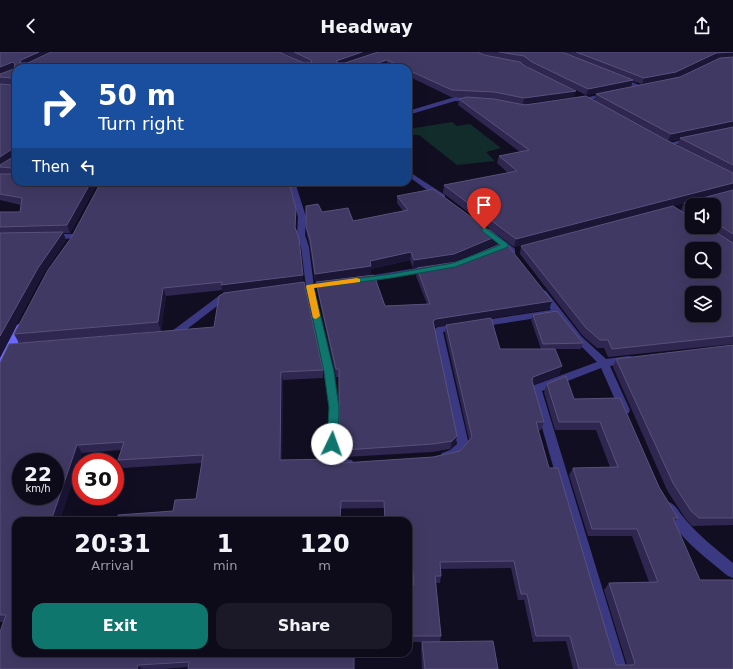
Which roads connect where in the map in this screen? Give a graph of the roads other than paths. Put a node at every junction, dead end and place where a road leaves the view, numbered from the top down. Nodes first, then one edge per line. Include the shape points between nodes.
1 (617, 77) edge
2 (649, 86) edge
3 (642, 88) junction
4 (627, 91) edge
5 (574, 93) edge
6 (612, 94) edge
7 (585, 99) junction
8 (477, 101) edge
9 (570, 101) edge
10 (592, 103) edge
11 (412, 112) edge
12 (697, 138) edge
13 (673, 149) edge
14 (412, 176) edge
15 (293, 186) edge
16 (446, 200) edge
17 (482, 227) edge
18 (42, 237) edge
19 (69, 245) edge
20 (510, 250) edge
21 (441, 267) edge
22 (354, 281) edge
23 (540, 288) edge
24 (238, 295) edge
25 (558, 312) junction
26 (28, 314) edge
27 (159, 335) edge
28 (634, 360) edge
29 (604, 363) junction
30 (1, 365) edge
31 (628, 418) edge
32 (439, 457) edge
33 (358, 463) edge
34 (664, 500) edge
35 (733, 571) edge
36 (619, 669) edge

1 - 3 street
2 - 3 street
3 - 4 street
5 - 7 street
6 - 7 street
7 - 9 street
7 - 10 street
8 - 11 street via 455,99
12 - 13 street via 664,144
14 - 16 street
15 - 33 street via 302,217 301,235 305,246 310,287 328,365 333,401 332,457 343,464
17 - 20 street
18 - 19 street via 76,232
21 - 22 street
23 - 25 street
24 - 27 street via 223,297 175,334
25 - 29 street via 578,339
25 - 32 street via 438,330 463,445 454,454
26 - 30 street via 14,348
28 - 29 street
29 - 31 street
29 - 36 street via 536,389
34 - 35 street via 679,523 698,543

